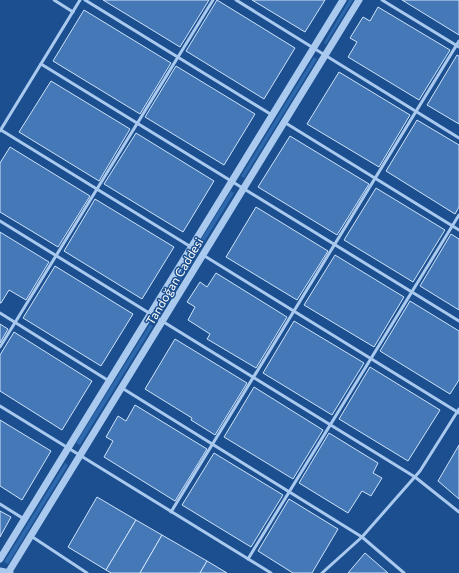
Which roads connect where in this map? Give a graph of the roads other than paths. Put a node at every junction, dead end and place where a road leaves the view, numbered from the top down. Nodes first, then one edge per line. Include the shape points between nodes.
1 (54, 0) edge
2 (80, 0) edge
3 (85, 0) edge
4 (213, 0) edge
5 (236, 0) edge
6 (343, 0) edge
7 (359, 0) edge
8 (382, 0) edge
9 (73, 12) junction
10 (459, 41) edge
11 (458, 46) edge
12 (313, 48) junction
13 (325, 55) junction
14 (178, 57) junction
15 (41, 64) junction
16 (416, 111) junction
17 (272, 115) junction
18 (284, 122) junction
19 (138, 123) junction
20 (0, 130) edge
21 (459, 138) edge
22 (375, 179) junction
23 (232, 181) junction
24 (244, 188) junction
25 (97, 189) junction
26 (459, 215) edge
27 (0, 221) edge
28 (452, 226) junction
29 (459, 230) edge
30 (335, 244) junction
31 (191, 247) junction
32 (203, 255) junction
33 (56, 256) junction
34 (412, 292) junction
35 (294, 311) junction
36 (0, 314) edge
37 (150, 314) junction
38 (162, 321) junction
39 (459, 321) edge
40 (15, 323) junction
41 (0, 347) edge
42 (371, 358) junction
43 (254, 377) junction
44 (109, 381) junction
45 (121, 388) junction
46 (0, 406) edge
47 (458, 411) edge
48 (331, 425) junction
49 (212, 444) junction
50 (68, 448) junction
51 (80, 455) junction
52 (415, 477) junction
53 (290, 492) junction
54 (0, 504) edge
55 (171, 512) junction
56 (459, 512) edge
57 (24, 519) junction
58 (31, 536) junction
59 (362, 537) junction
60 (0, 559) edge
61 (248, 559) junction
62 (0, 571) edge
63 (9, 573) edge
64 (87, 573) edge
65 (271, 573) edge
66 (322, 573) edge
67 (404, 573) edge

1 - 9 lane
2 - 9 lane
3 - 14 lane
4 - 14 lane
5 - 12 lane
6 - 12 street, Tandoğan Caddesi
7 - 13 street, Tandoğan Caddesi
8 - 11 lane
9 - 15 lane
10 - 11 lane
11 - 16 lane
12 - 13 lane
12 - 17 street, Tandoğan Caddesi
13 - 16 lane
13 - 18 street, Tandoğan Caddesi
14 - 17 lane
14 - 19 lane
15 - 19 lane
15 - 20 lane
16 - 21 lane
16 - 22 lane
17 - 23 street, Tandoğan Caddesi
18 - 22 lane
18 - 24 street, Tandoğan Caddesi
19 - 23 lane
19 - 25 lane
20 - 25 lane
22 - 28 lane
22 - 30 lane
23 - 24 lane
23 - 31 street, Tandoğan Caddesi
24 - 30 lane
24 - 32 street, Tandoğan Caddesi
25 - 31 lane
25 - 33 lane
26 - 28 lane
27 - 33 lane
28 - 29 lane
28 - 34 lane
30 - 34 lane
30 - 35 lane
31 - 37 street, Tandoğan Caddesi
32 - 35 lane
32 - 38 street, Tandoğan Caddesi
33 - 37 lane
33 - 40 lane
34 - 39 lane
34 - 42 lane
35 - 42 lane
35 - 43 lane
36 - 40 lane
37 - 38 lane
37 - 44 street, Tandoğan Caddesi
38 - 43 lane
38 - 45 street, Tandoğan Caddesi
40 - 41 lane
40 - 44 lane
42 - 47 lane
42 - 48 lane
43 - 48 lane
43 - 49 lane
44 - 50 street, Tandoğan Caddesi
45 - 49 lane
45 - 51 street, Tandoğan Caddesi
46 - 50 lane
47 - 52 lane
48 - 52 lane
48 - 53 lane
49 - 53 lane
49 - 55 lane
50 - 51 lane
50 - 57 street, Tandoğan Caddesi
51 - 55 lane
51 - 58 street, Tandoğan Caddesi
52 - 56 lane
52 - 59 lane
53 - 59 lane
53 - 61 lane
54 - 57 lane
55 - 61 lane
57 - 60 street, Tandoğan Caddesi
58 - 63 street, Tandoğan Caddesi
58 - 64 lane
59 - 66 lane
59 - 67 lane
61 - 65 lane
62 - 63 street

